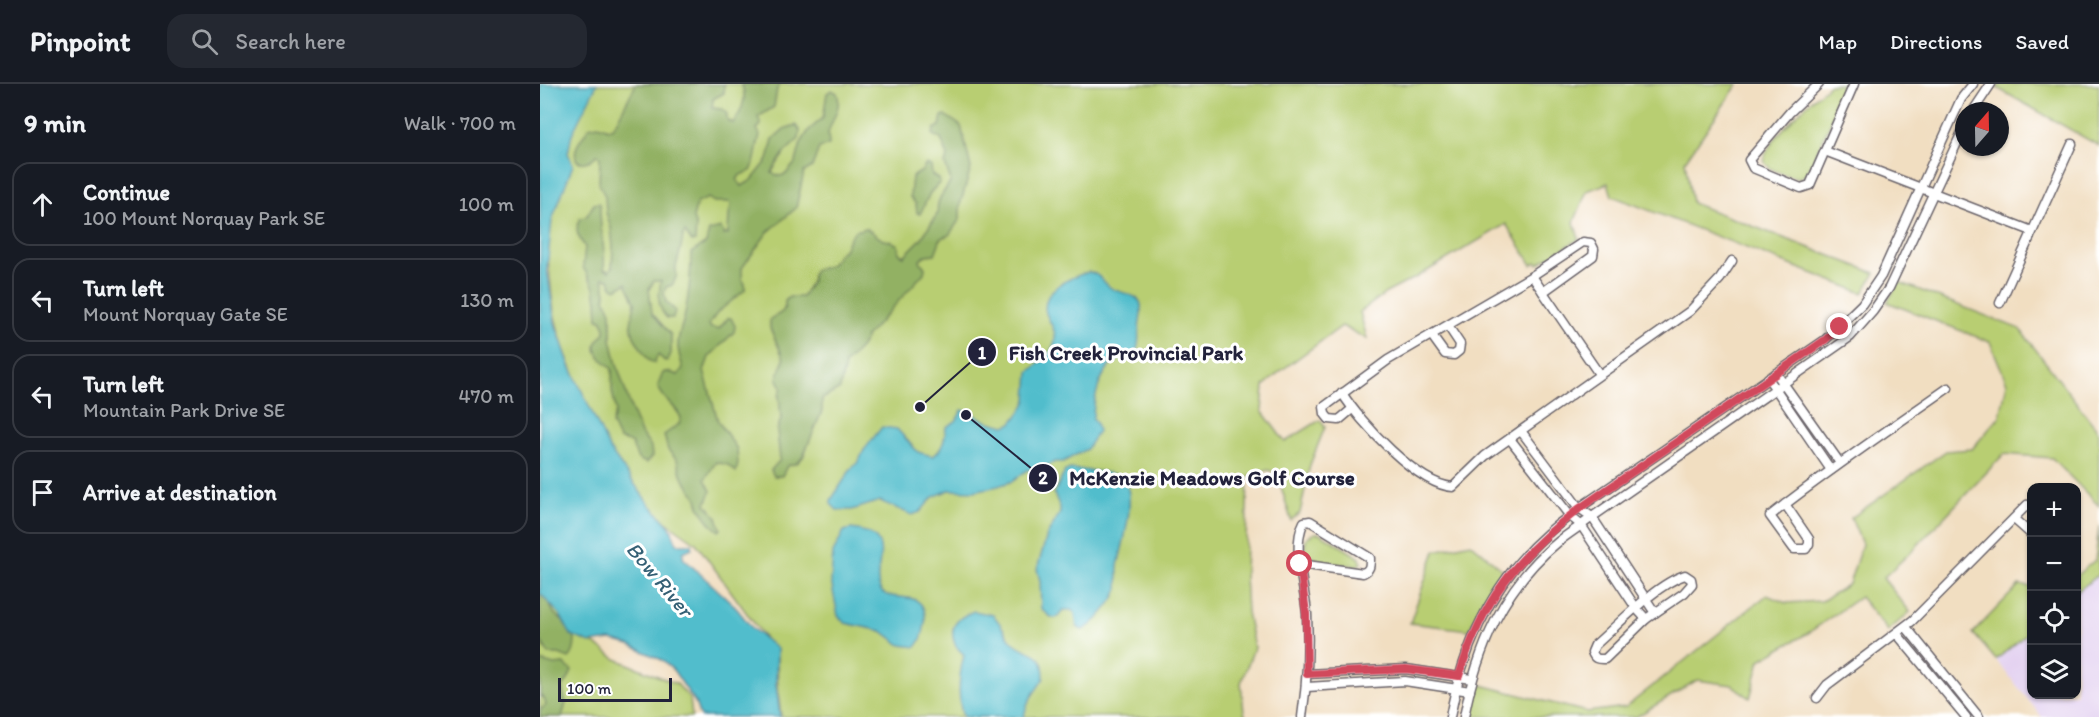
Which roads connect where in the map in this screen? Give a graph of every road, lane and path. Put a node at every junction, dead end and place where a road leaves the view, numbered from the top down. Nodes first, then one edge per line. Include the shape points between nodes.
1 (1819, 84) edge
2 (1854, 84) edge
3 (1973, 84) edge
4 (1991, 84) edge
5 (1979, 102) edge
6 (2072, 144) dead end
7 (1955, 148) edge
8 (1825, 151) junction
9 (1919, 188) junction
10 (1934, 194) junction
11 (2032, 231) junction
12 (1732, 261) dead end
13 (1532, 276) junction
14 (1543, 292) junction
15 (2000, 303) dead end
16 (1448, 326) junction
17 (1432, 336) junction
18 (1776, 372) junction
19 (1599, 374) junction
20 (1768, 378) junction
21 (1779, 386) junction
22 (1948, 388) dead end
23 (1342, 393) junction
24 (1352, 410) junction
25 (1521, 431) junction
26 (1510, 439) junction
27 (1840, 463) junction
28 (1831, 470) junction
29 (1785, 504) junction
30 (2027, 505) edge
31 (1580, 508) junction
32 (1570, 516) junction
33 (1592, 517) junction
34 (2014, 519) junction
35 (1581, 525) junction
36 (2027, 530) edge
37 (1300, 564) junction
38 (1646, 599) junction
39 (1636, 608) junction
40 (1655, 613) junction
41 (1646, 620) junction
42 (1906, 627) junction
43 (1897, 634) junction
44 (1376, 670) junction
45 (1307, 674) junction
46 (1459, 676) junction
47 (1472, 679) junction
48 (1378, 682) junction
49 (1307, 687) junction
50 (1455, 688) junction
51 (1470, 691) junction
52 (1817, 698) dead end
53 (1302, 717) edge
54 (1450, 717) edge
55 (1464, 717) edge
56 (1966, 717) edge
57 (1979, 717) edge

1 - 8 street via 1749,160 1753,168 1801,188 1810,186
2 - 8 street
3 - 9 street via 1961,99
4 - 5 street
6 - 11 street
7 - 10 street
8 - 9 street
9 - 10 street
9 - 18 street via 1881,276 1862,304 1825,340
10 - 11 street
10 - 21 street via 1889,288 1873,311 1850,338
11 - 15 street
12 - 19 street via 1690,311
13 - 14 street
13 - 14 street via 1583,242 1591,243 1593,256
13 - 16 street
14 - 19 street
16 - 17 street
16 - 17 street via 1460,344 1454,355 1445,354
17 - 23 street via 1388,360
18 - 20 street
18 - 21 street
19 - 25 street
20 - 21 street
20 - 31 street
21 - 27 street
21 - 28 street
21 - 33 street
22 - 27 street
23 - 24 street
23 - 24 street via 1324,407 1325,414 1329,419 1339,420
24 - 26 street via 1401,460 1443,486 1453,487 1485,456
25 - 26 street
25 - 31 street
26 - 32 street
27 - 28 street
28 - 29 street
29 - 29 street via 1770,516 1794,549 1806,549 1809,539
30 - 34 street
31 - 32 street
31 - 33 street
32 - 35 street
32 - 46 street via 1531,548 1503,582 1475,632
33 - 35 street
33 - 38 street
34 - 36 street
34 - 42 street
35 - 39 street
35 - 47 street via 1541,558 1514,590 1487,637
37 - 37 street via 1363,573 1368,571 1370,558 1310,521 1304,522 1298,533
37 - 45 street
38 - 39 street
38 - 40 street
38 - 40 street via 1678,577 1685,575 1691,579 1690,588
39 - 41 street
39 - 41 street via 1595,645 1594,657 1605,659
40 - 41 street
42 - 43 street
42 - 57 street
43 - 52 street via 1827,685
43 - 56 street
44 - 45 street
44 - 46 street via 1406,669
44 - 48 street
45 - 49 street
46 - 47 street
46 - 50 street
47 - 51 street
48 - 49 street
48 - 50 street via 1405,681
49 - 53 street
50 - 51 street
50 - 54 street
51 - 55 street

